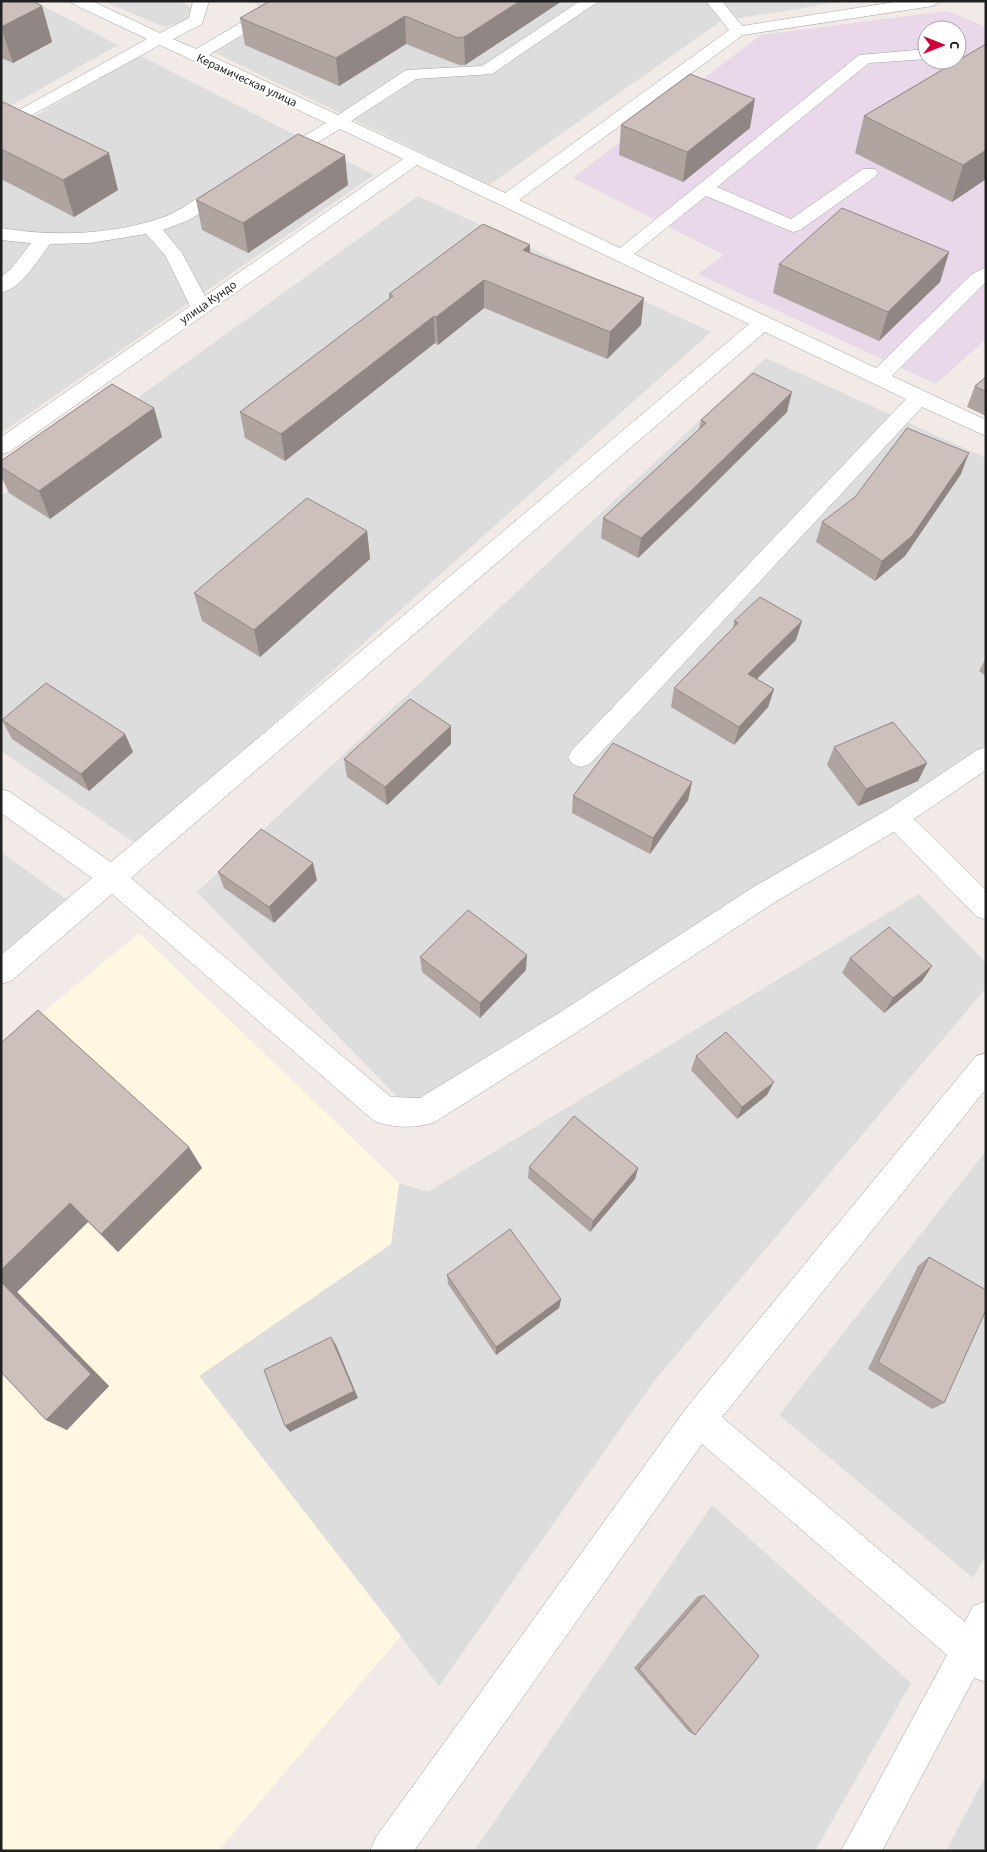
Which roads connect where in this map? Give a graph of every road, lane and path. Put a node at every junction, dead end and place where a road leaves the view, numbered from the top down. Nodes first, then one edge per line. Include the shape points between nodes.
1 (78, 1) edge
2 (201, 1) edge
3 (289, 1) edge
4 (591, 1) edge
5 (714, 1) edge
6 (933, 1) edge
7 (738, 32) junction
8 (160, 39) junction
9 (917, 55) edge
10 (196, 56) junction
11 (339, 122) junction
12 (1, 127) edge
13 (416, 158) junction
14 (262, 168) edge
15 (869, 173) dead end
16 (245, 178) edge
17 (703, 188) junction
18 (506, 201) junction
19 (151, 228) junction
20 (1, 234) edge
21 (45, 238) junction
22 (621, 256) junction
23 (986, 273) edge
24 (1, 287) edge
25 (201, 308) junction
26 (763, 323) junction
27 (878, 378) junction
28 (920, 398) junction
29 (986, 429) edge
30 (1, 448) edge
31 (581, 757) dead end
32 (986, 757) edge
33 (1, 799) edge
34 (896, 818) junction
35 (112, 878) junction
36 (986, 908) edge
37 (1, 972) edge
38 (986, 1066) edge
39 (699, 1419) junction
40 (980, 1644) edge
41 (390, 1851) edge
42 (861, 1851) edge

1 - 8 street, Керамическая улица
2 - 8 street via 196,21
3 - 10 street
4 - 11 street via 486,71 412,74
5 - 7 street
6 - 7 street
7 - 18 street
8 - 10 street, Керамическая улица
8 - 12 street
9 - 17 street via 865,58
10 - 11 street, Керамическая улица
11 - 13 street, Керамическая улица
11 - 14 street
13 - 18 street, Керамическая улица
13 - 25 street, улица Кундо
15 - 17 street via 793,226
16 - 19 street via 177,218
17 - 22 street
18 - 22 street, Керамическая улица
19 - 21 street via 110,235
19 - 25 street via 172,253
20 - 21 street
21 - 24 street via 18,273
22 - 26 street, Керамическая улица
23 - 27 street
25 - 30 street, улица Кундо
26 - 27 street, Керамическая улица
26 - 35 street
27 - 28 street, Керамическая улица
28 - 29 street, Керамическая улица
28 - 31 street
32 - 34 street
33 - 35 street
34 - 35 street via 765,894 424,1112 385,1111
34 - 36 street
35 - 37 street
38 - 39 street
39 - 40 street
39 - 41 street
40 - 42 street

